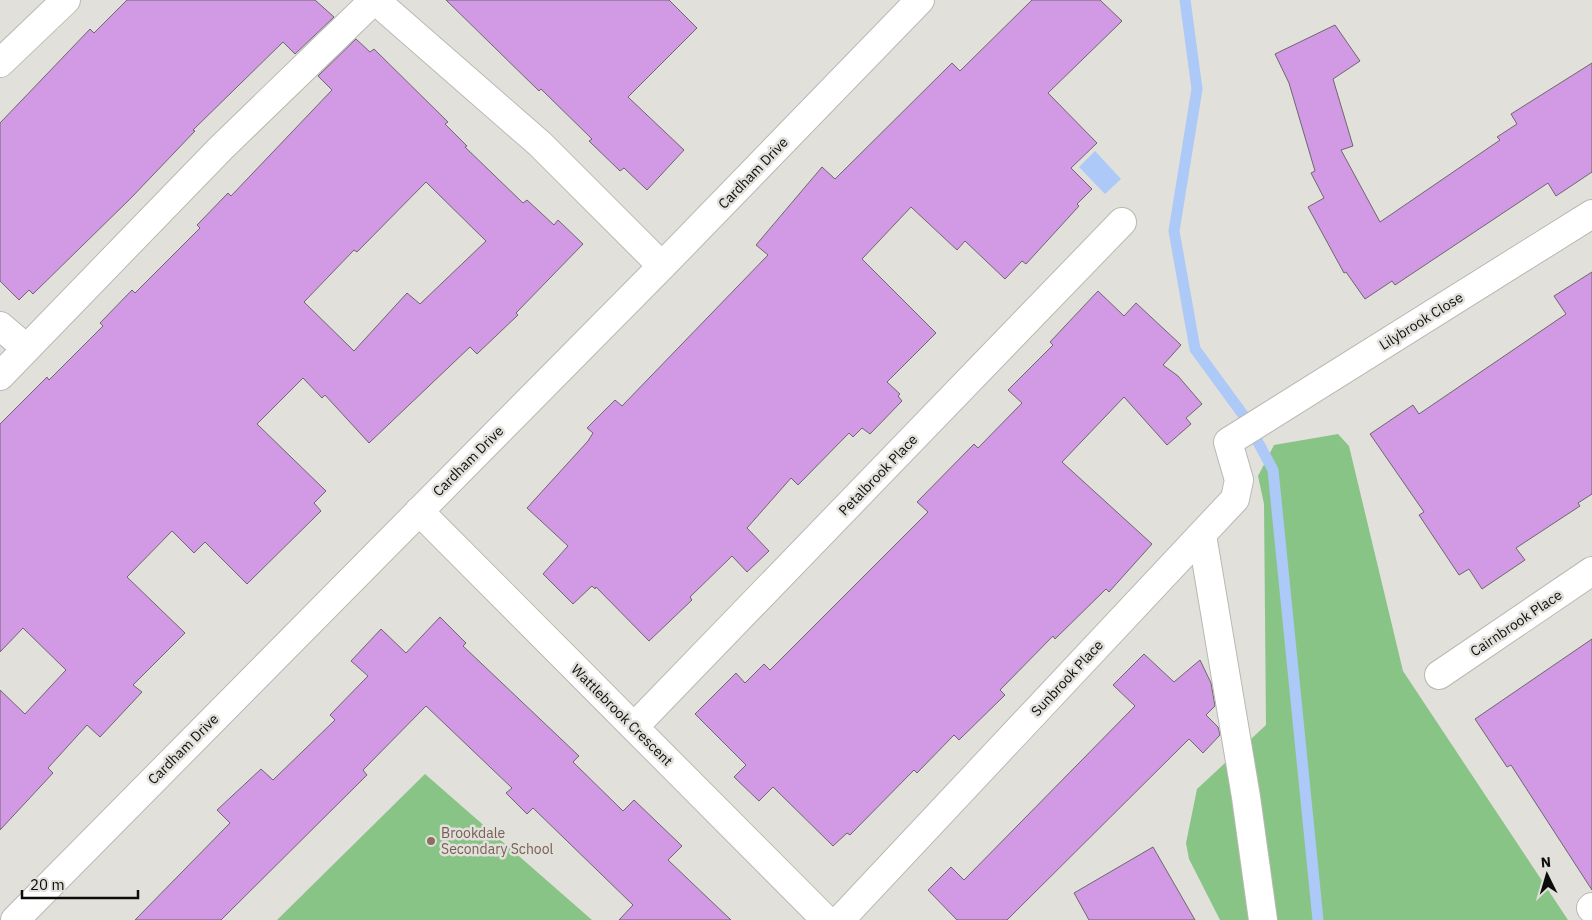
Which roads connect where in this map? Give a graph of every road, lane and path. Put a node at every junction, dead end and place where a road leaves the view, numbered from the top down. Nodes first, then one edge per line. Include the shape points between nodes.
1 (66, 0) edge
2 (374, 0) edge
3 (920, 0) edge
4 (0, 63) edge
5 (1592, 214) edge
6 (1122, 222) dead end
7 (662, 266) junction
8 (0, 326) edge
9 (26, 348) junction
10 (0, 376) edge
11 (1250, 428) joint
12 (418, 511) junction
13 (1202, 534) junction
14 (1592, 571) edge
15 (1439, 675) dead end
16 (634, 727) junction
17 (15, 920) edge
18 (826, 920) edge
19 (840, 920) edge
20 (1263, 920) edge

1 - 4 street
2 - 7 street via 540,144
2 - 9 street via 221,148
3 - 7 street, Cardham Drive
5 - 11 street, Lilybrook Close
6 - 16 street, Petalbrook Place
7 - 12 street, Cardham Drive
8 - 9 street
9 - 10 street
11 - 13 street, Sunbrook Place via 1228,442 1239,480 1235,499
12 - 16 street, Wattlebrook Crescent
12 - 17 street, Cardham Drive
13 - 19 street, Sunbrook Place
13 - 20 street
14 - 15 street, Cairnbrook Place
16 - 18 street, Wattlebrook Crescent

